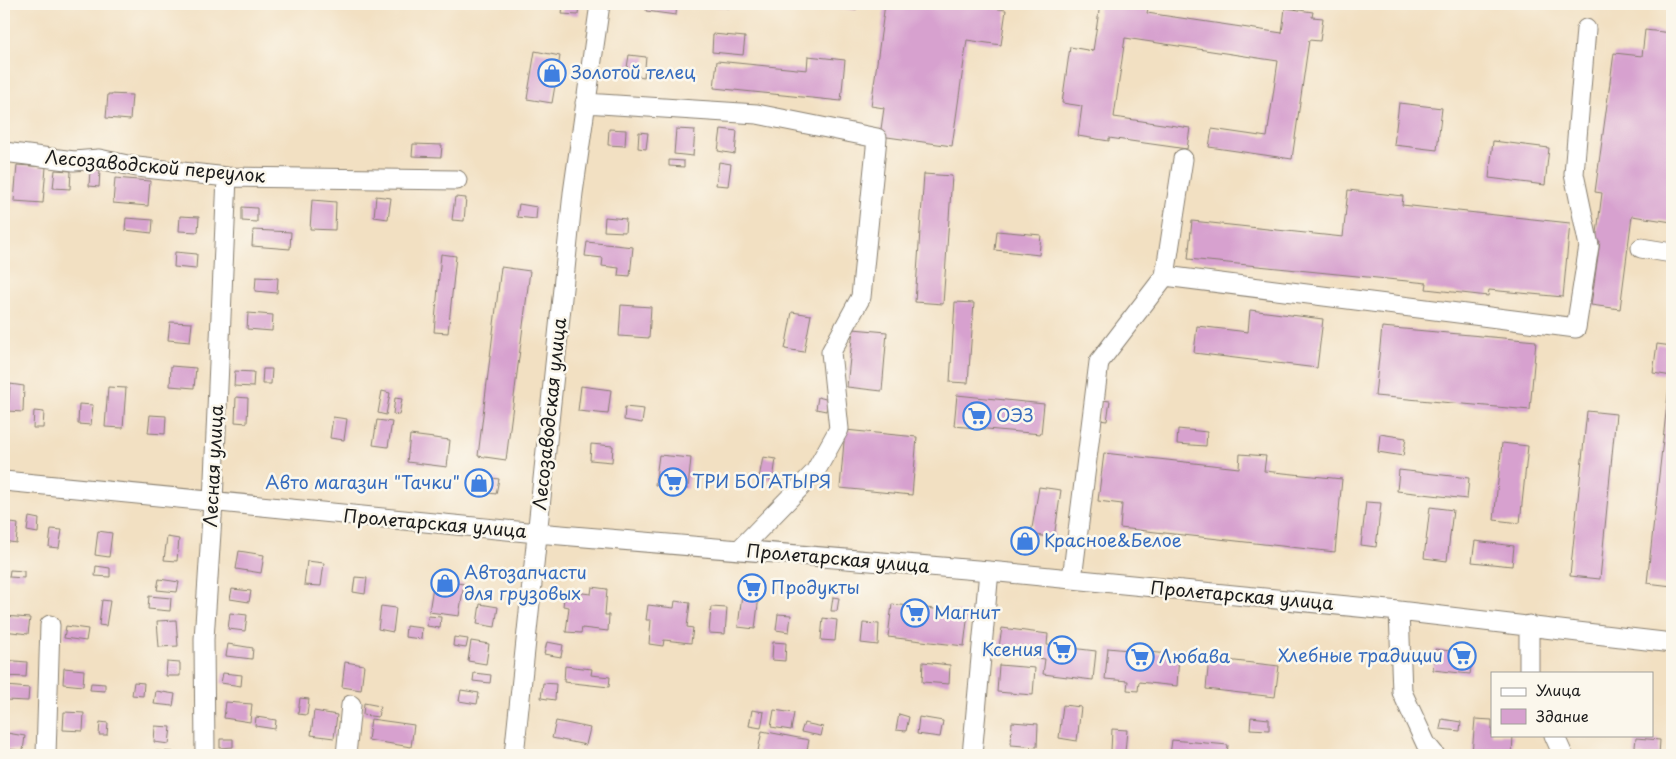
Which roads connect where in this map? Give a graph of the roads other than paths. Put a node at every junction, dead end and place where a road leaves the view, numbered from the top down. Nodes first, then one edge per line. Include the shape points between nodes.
1 (600, 4) edge
2 (1586, 29) dead end
3 (585, 103) junction
4 (4, 152) edge
5 (1183, 159) dead end
6 (227, 177) junction
7 (458, 180) dead end
8 (1641, 248) dead end
9 (1672, 253) edge
10 (1165, 276) junction
11 (4, 481) edge
12 (213, 502) junction
13 (538, 533) junction
14 (739, 550) junction
15 (989, 571) junction
16 (1072, 579) junction
17 (1400, 611) junction
18 (50, 624) dead end
19 (1529, 625) junction
20 (1672, 642) edge
21 (1529, 672) edge
22 (351, 706) dead end
23 (1554, 736) edge
24 (46, 755) edge
25 (205, 755) edge
26 (346, 755) edge
27 (514, 755) edge
28 (972, 755) edge
29 (1435, 755) edge
30 (1563, 755) edge

1 - 3 street, Лесозаводская улица
2 - 10 street via 1574,174 1589,246 1576,328
3 - 13 street, Лесозаводская улица
3 - 14 street via 758,114 877,138 861,297 831,352 839,429 815,472
4 - 6 street, Лесозаводской переулок via 74,161 99,159 137,168
5 - 10 street
6 - 7 street, Лесозаводской переулок
6 - 12 street, Лесная улица
8 - 9 street
10 - 16 street via 1099,362
11 - 12 street, Пролетарская улица
12 - 13 street, Пролетарская улица
12 - 25 street, Лесная улица via 204,639
13 - 14 street, Пролетарская улица
13 - 27 street, Лесозаводская улица
14 - 15 street, Пролетарская улица
15 - 16 street, Пролетарская улица
15 - 28 street
16 - 17 street, Пролетарская улица
17 - 19 street, Пролетарская улица
17 - 29 street via 1402,692 1426,744
18 - 24 street
19 - 20 street, Пролетарская улица
19 - 21 street
22 - 26 street
23 - 30 street

